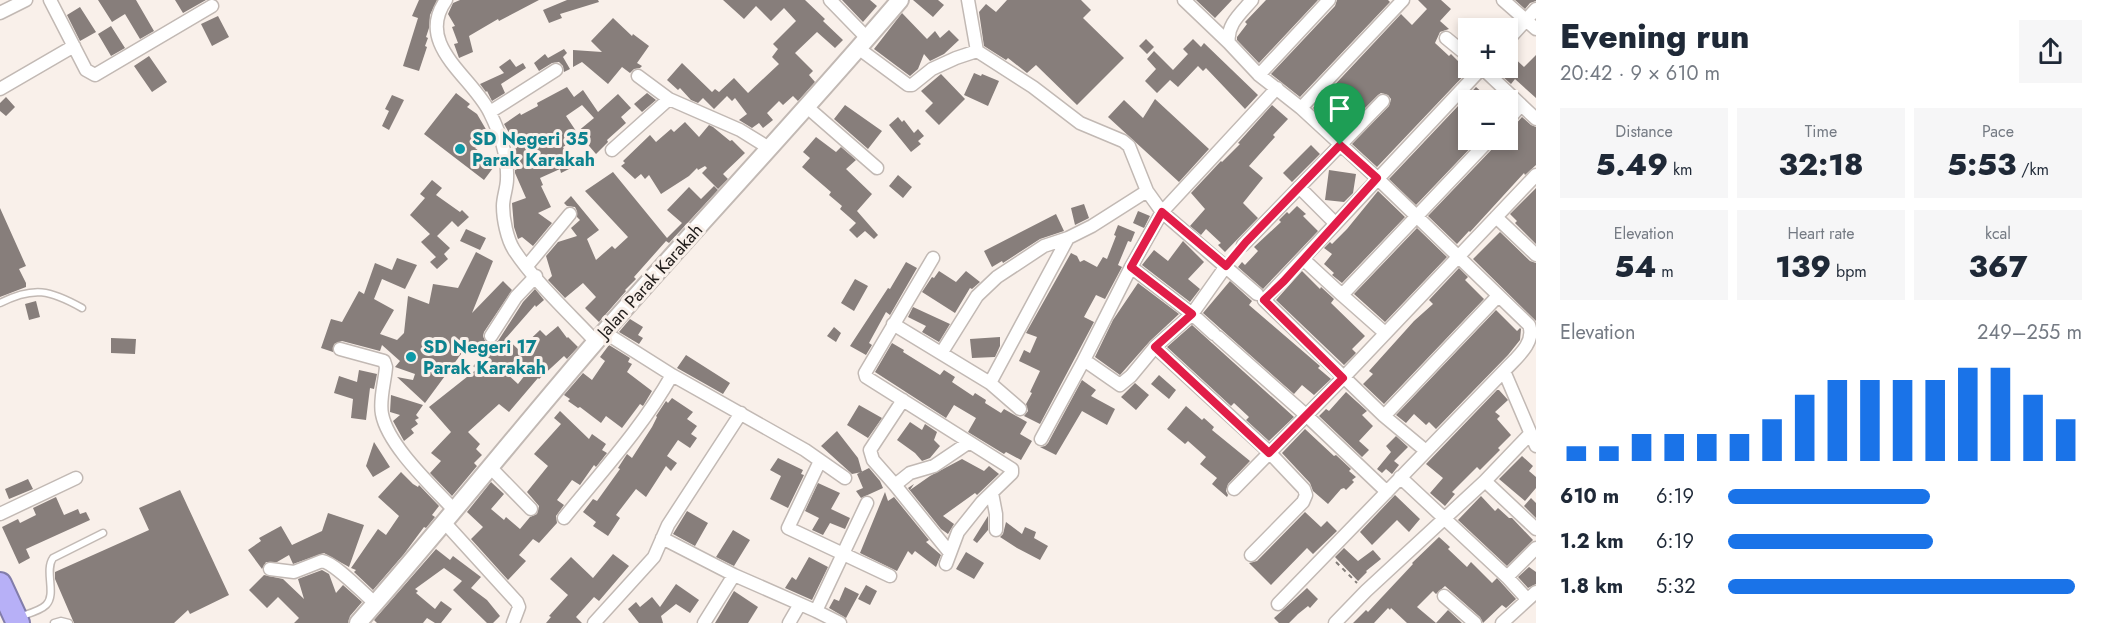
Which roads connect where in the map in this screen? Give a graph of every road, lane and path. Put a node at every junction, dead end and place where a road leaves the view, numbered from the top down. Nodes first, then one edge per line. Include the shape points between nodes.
1 (26, 0) edge
2 (50, 0) edge
3 (446, 0) edge
4 (830, 0) edge
5 (900, 0) edge
6 (968, 0) edge
7 (1184, 0) edge
8 (1252, 0) edge
9 (1329, 0) edge
10 (1403, 0) edge
11 (1503, 0) edge
12 (212, 6) dead end
13 (1536, 9) edge
14 (0, 13) edge
15 (1526, 20) junction
16 (1518, 29) edge
17 (1536, 29) edge
18 (1446, 38) dead end
19 (863, 43) junction
20 (1229, 43) junction
21 (74, 46) junction
22 (1458, 48) edge
23 (977, 51) junction
24 (556, 70) dead end
25 (1259, 75) junction
26 (638, 76) dead end
27 (1472, 78) edge
28 (1493, 78) edge
29 (1, 86) edge
30 (1277, 88) junction
31 (669, 99) junction
32 (1383, 100) dead end
33 (1521, 105) junction
34 (807, 107) junction
35 (1301, 108) junction
36 (1518, 108) edge
37 (490, 112) junction
38 (1536, 119) edge
39 (1340, 145) junction
40 (769, 148) junction
41 (612, 150) dead end
42 (1479, 150) edge
43 (877, 168) dead end
44 (1377, 178) junction
45 (1535, 179) edge
46 (1299, 188) junction
47 (1147, 191) junction
48 (1162, 212) junction
49 (570, 214) dead end
50 (1416, 216) junction
51 (1497, 217) junction
52 (1335, 223) junction
53 (1068, 238) junction
54 (1243, 245) dead end
55 (1536, 255) edge
56 (1459, 256) junction
57 (933, 258) dead end
58 (1303, 260) junction
59 (1226, 266) junction
60 (1131, 267) junction
61 (532, 271) junction
62 (1257, 294) dead end
63 (1342, 295) junction
64 (1498, 296) junction
65 (0, 303) edge
66 (82, 308) dead end
67 (1192, 314) junction
68 (893, 324) junction
69 (1386, 333) junction
70 (1535, 333) edge
71 (491, 336) dead end
72 (600, 337) junction
73 (1155, 347) junction
74 (340, 349) dead end
75 (942, 352) junction
76 (1084, 360) junction
77 (1504, 371) junction
78 (672, 375) junction
79 (1343, 378) junction
80 (990, 383) junction
81 (903, 400) junction
82 (1020, 409) dead end
83 (741, 413) junction
84 (1306, 416) junction
85 (1384, 416) junction
86 (1530, 434) junction
87 (1041, 439) dead end
88 (968, 443) junction
89 (1536, 446) edge
90 (1426, 451) junction
91 (1269, 453) junction
92 (820, 461) junction
93 (491, 468) junction
94 (1400, 477) junction
95 (76, 478) dead end
96 (845, 478) dead end
97 (1485, 482) junction
98 (895, 485) junction
99 (1234, 489) dead end
100 (1387, 492) junction
101 (992, 493) junction
102 (867, 503) dead end
103 (531, 509) dead end
104 (0, 514) edge
105 (450, 517) junction
106 (564, 518) dead end
107 (1444, 518) junction
108 (1536, 529) edge
109 (996, 530) dead end
110 (103, 532) dead end
111 (662, 538) junction
112 (1536, 548) edge
113 (1326, 552) junction
114 (843, 554) junction
115 (1251, 555) dead end
116 (270, 569) dead end
117 (734, 575) junction
118 (890, 576) dead end
119 (1507, 577) junction
120 (0, 584) edge
121 (1366, 591) junction
122 (1444, 596) dead end
123 (1532, 596) edge
124 (375, 603) junction
125 (800, 604) junction
126 (1278, 604) dead end
127 (816, 610) junction
128 (17, 621) edge
129 (54, 623) edge
130 (69, 623) edge
131 (358, 623) edge
132 (513, 623) edge
133 (594, 623) edge
134 (704, 623) edge
135 (789, 623) edge
136 (840, 623) edge
137 (1335, 623) edge
138 (1475, 623) edge
139 (1502, 623) edge

1 - 14 street
2 - 21 street
3 - 37 street via 438,22 438,40
4 - 19 street
5 - 19 street, Jalan Parak Karakah
6 - 23 street
7 - 20 street
8 - 20 street via 1230,26
9 - 25 street
10 - 35 street
11 - 15 street
12 - 21 street via 97,74 86,70
13 - 15 street
15 - 16 street
15 - 17 street
18 - 22 street
19 - 23 street via 908,85 932,69
19 - 34 street, Jalan Parak Karakah
20 - 25 street
21 - 29 street
23 - 47 street via 1080,123 1123,141 1129,146
24 - 37 street
25 - 30 street
26 - 31 street
27 - 44 street
28 - 33 street
30 - 35 street
30 - 48 street
31 - 40 street via 740,130
31 - 41 street
32 - 39 street
33 - 36 street
33 - 38 street
34 - 40 street, Jalan Parak Karakah
34 - 43 street
35 - 39 street
37 - 61 street via 503,149 507,178 502,206 506,228 514,249
39 - 44 street
39 - 46 street
40 - 72 street, Jalan Parak Karakah
42 - 50 street
44 - 50 street
44 - 52 street
45 - 51 street
46 - 52 street
46 - 54 street
47 - 48 street
47 - 53 street
48 - 59 street
48 - 60 street
49 - 61 street
50 - 56 street
50 - 63 street
51 - 55 street
51 - 56 street
52 - 58 street
53 - 75 street via 1044,246 996,277 977,296
53 - 80 street
56 - 64 street
56 - 69 street
57 - 68 street
58 - 63 street
58 - 79 street via 1264,300
59 - 62 street
59 - 67 street
60 - 67 street
60 - 76 street
61 - 71 street
61 - 72 street
63 - 69 street
64 - 70 street
64 - 85 street
65 - 66 lane via 34,291 59,295
67 - 73 street
67 - 84 street
68 - 75 street
68 - 81 street via 865,373
69 - 79 street
70 - 77 street
72 - 78 street
72 - 93 street, Jalan Parak Karakah
73 - 76 street via 1120,385
73 - 91 street
74 - 105 street via 384,362 381,412 387,430
75 - 80 street
76 - 87 street
77 - 86 street
77 - 90 street
78 - 83 street
78 - 106 street via 621,451
79 - 84 street
79 - 85 street
80 - 82 street
81 - 88 street
81 - 98 street via 870,450 873,460
83 - 92 street
83 - 111 street
84 - 91 street
84 - 100 street
85 - 90 street
86 - 89 street
86 - 97 street
88 - 98 street via 936,465 910,473
88 - 101 street via 1012,469
90 - 94 street
91 - 99 street
91 - 115 street via 1306,495
92 - 96 street
92 - 114 street via 788,528
93 - 103 street
93 - 105 street, Jalan Parak Karakah
94 - 100 street
94 - 107 street
95 - 104 street
97 - 107 street
97 - 108 street
98 - 101 street via 948,559 958,532
100 - 113 street
101 - 109 street
102 - 114 street
105 - 124 street, Jalan Parak Karakah
105 - 132 street via 517,602
107 - 119 street
107 - 121 street
110 - 128 lane via 53,558 49,564 48,603
111 - 117 street
111 - 133 street via 650,562
112 - 119 street
113 - 121 path
113 - 126 street
114 - 118 street
114 - 127 street
116 - 124 street via 294,572 327,562
117 - 125 street
117 - 134 street
119 - 123 street
120 - 128 highway
121 - 137 street
122 - 138 street
123 - 139 street
124 - 131 street, Jalan Parak Karakah
125 - 127 street
125 - 135 street
127 - 136 street
129 - 130 lane

